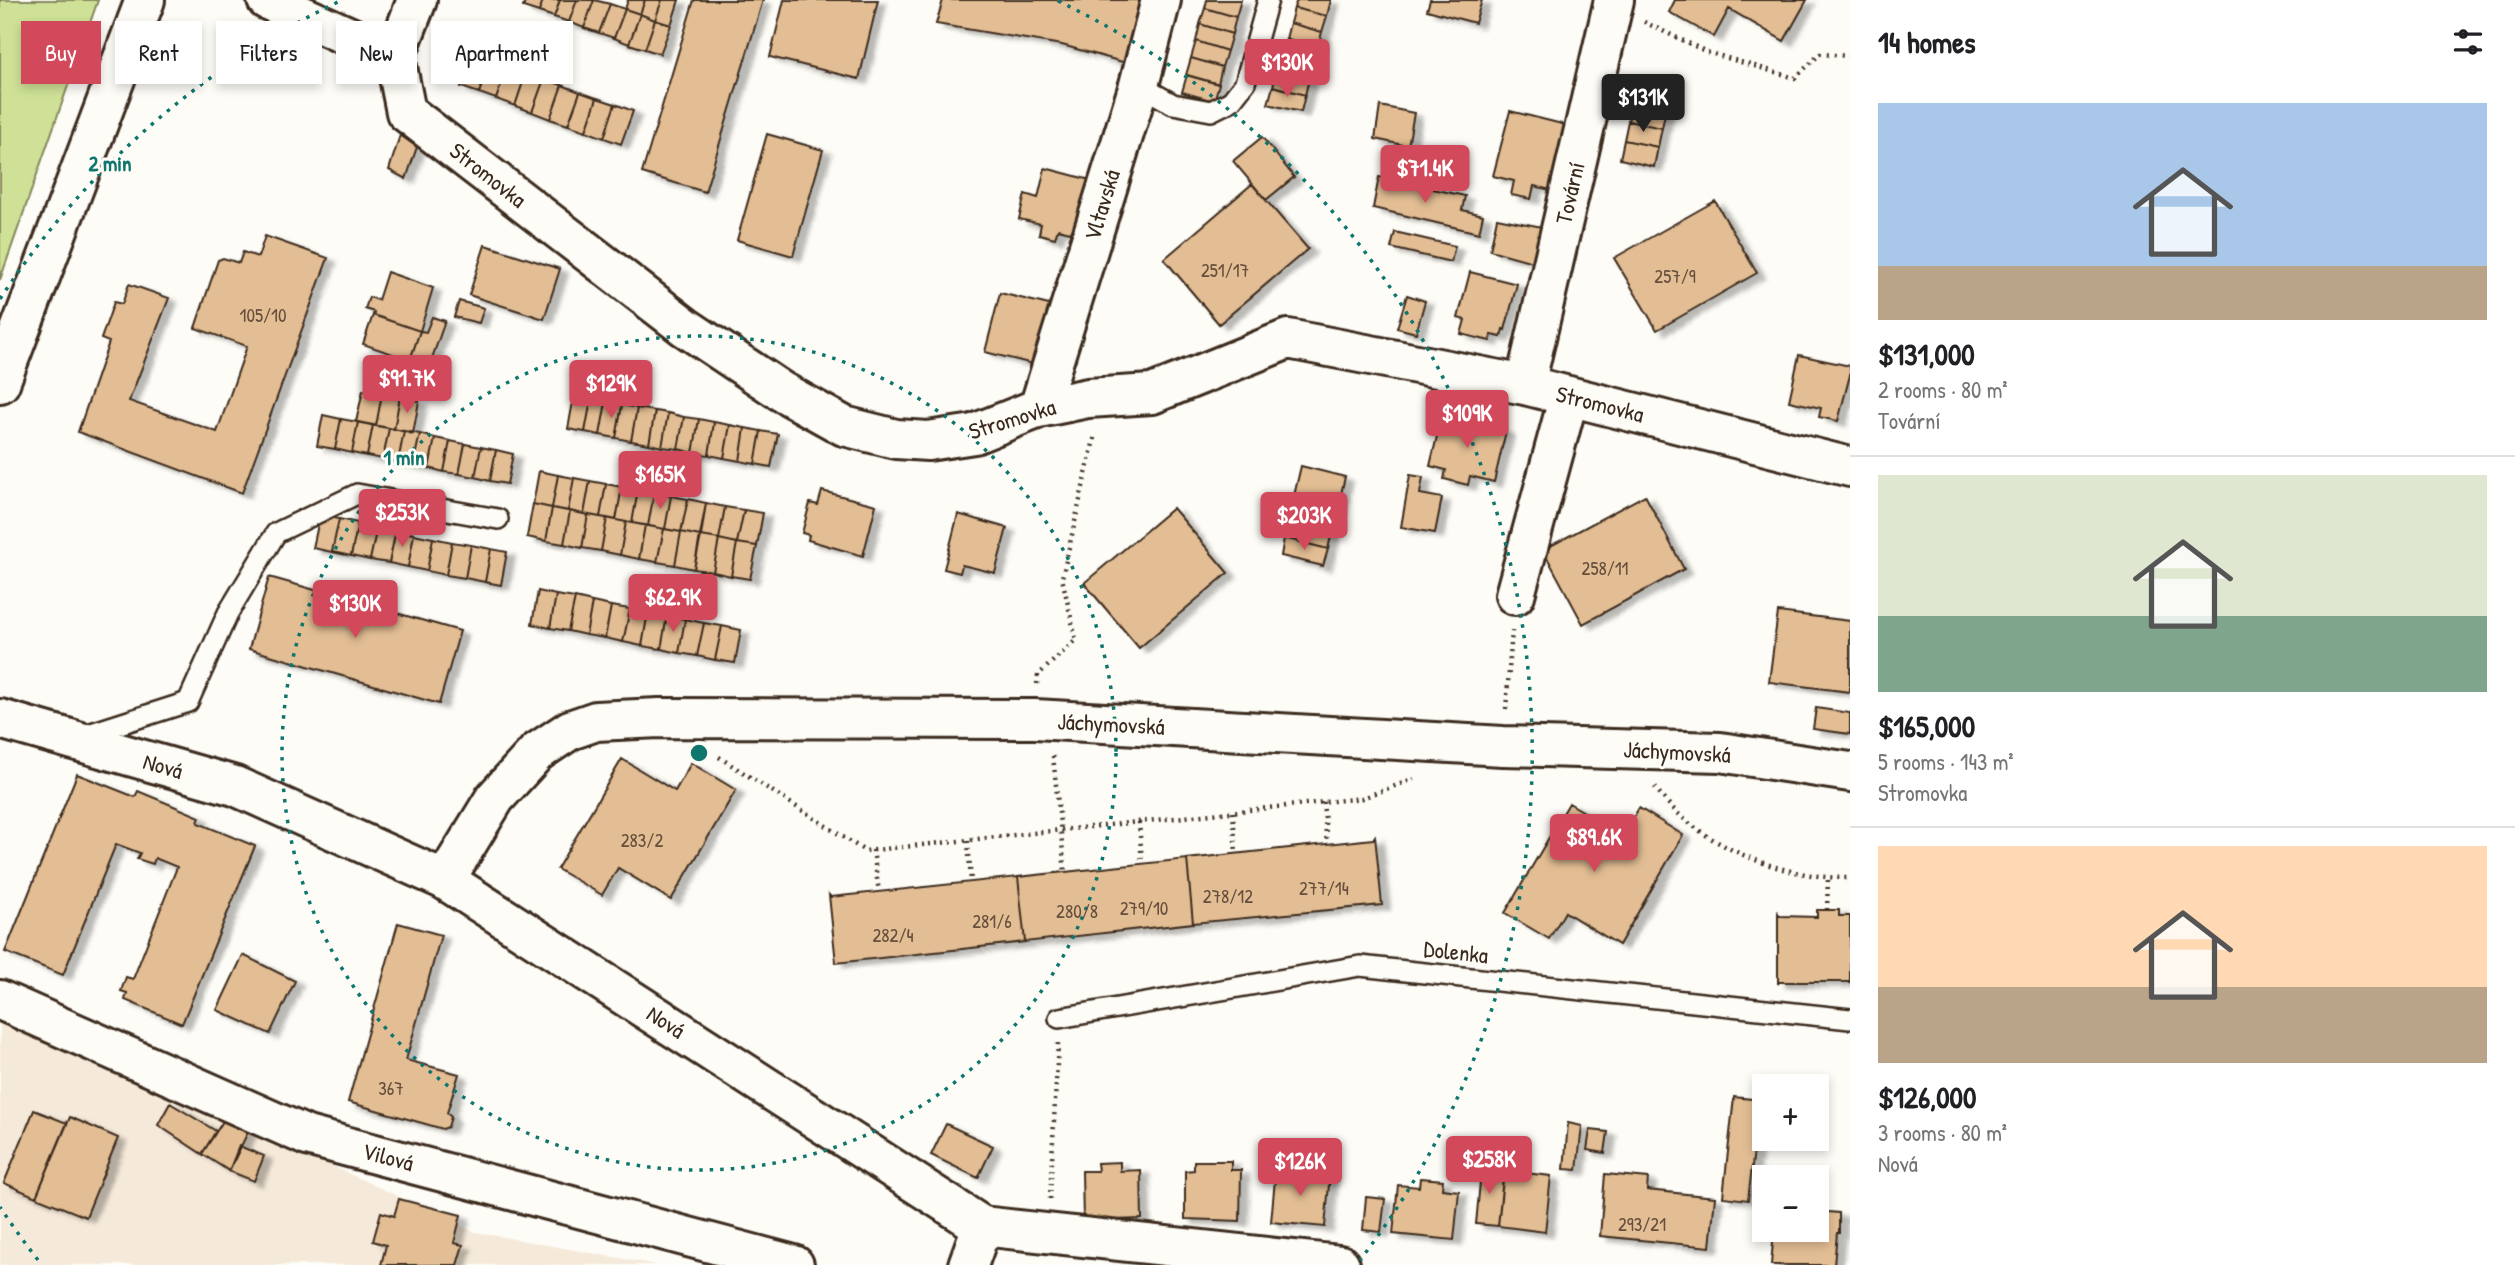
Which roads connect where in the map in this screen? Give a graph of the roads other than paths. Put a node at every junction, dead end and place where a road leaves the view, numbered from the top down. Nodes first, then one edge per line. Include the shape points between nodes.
1 (145, 0) edge
2 (267, 0) edge
3 (417, 0) edge
4 (1161, 0) edge
5 (1268, 0) edge
6 (1628, 10) edge
7 (409, 21) edge
8 (336, 31) edge
9 (400, 84) edge
10 (1139, 85) junction
11 (0, 383) edge
12 (1525, 385) junction
13 (1569, 396) junction
14 (1039, 408) junction
15 (1850, 467) edge
16 (498, 519) dead end
17 (1515, 595) road end
18 (0, 719) edge
19 (71, 740) junction
20 (1850, 772) edge
21 (445, 880) junction
22 (0, 1000) edge
23 (1059, 1018) road end
24 (1850, 1019) edge
25 (982, 1226) junction
26 (794, 1265) edge
27 (968, 1265) edge
28 (1340, 1265) edge

1 - 11 street
2 - 8 street
3 - 7 street
4 - 10 street, Vltavská
5 - 10 lane via 1245,83 1231,100 1211,111 1173,104
6 - 12 street, Tovární
9 - 14 street, Stromovka via 406,112 685,327 781,391 844,426 928,441 974,433
10 - 14 street, Vltavská
12 - 13 street, Stromovka
12 - 14 street, Stromovka via 1287,339 1153,394 1088,398
13 - 15 street, Stromovka
13 - 17 street
16 - 19 lane via 357,494 275,533 228,613 188,702
18 - 19 street, Nová
19 - 21 street, Nová via 235,786
20 - 21 street, Jáchymovská via 1720,752 1503,746 1048,720 628,718 596,721 570,730 537,752 495,797
21 - 25 street, Nová
22 - 26 street, Vilová via 307,1136
23 - 24 lane, Dolenka via 1360,966
25 - 27 street
25 - 28 street, Nová

